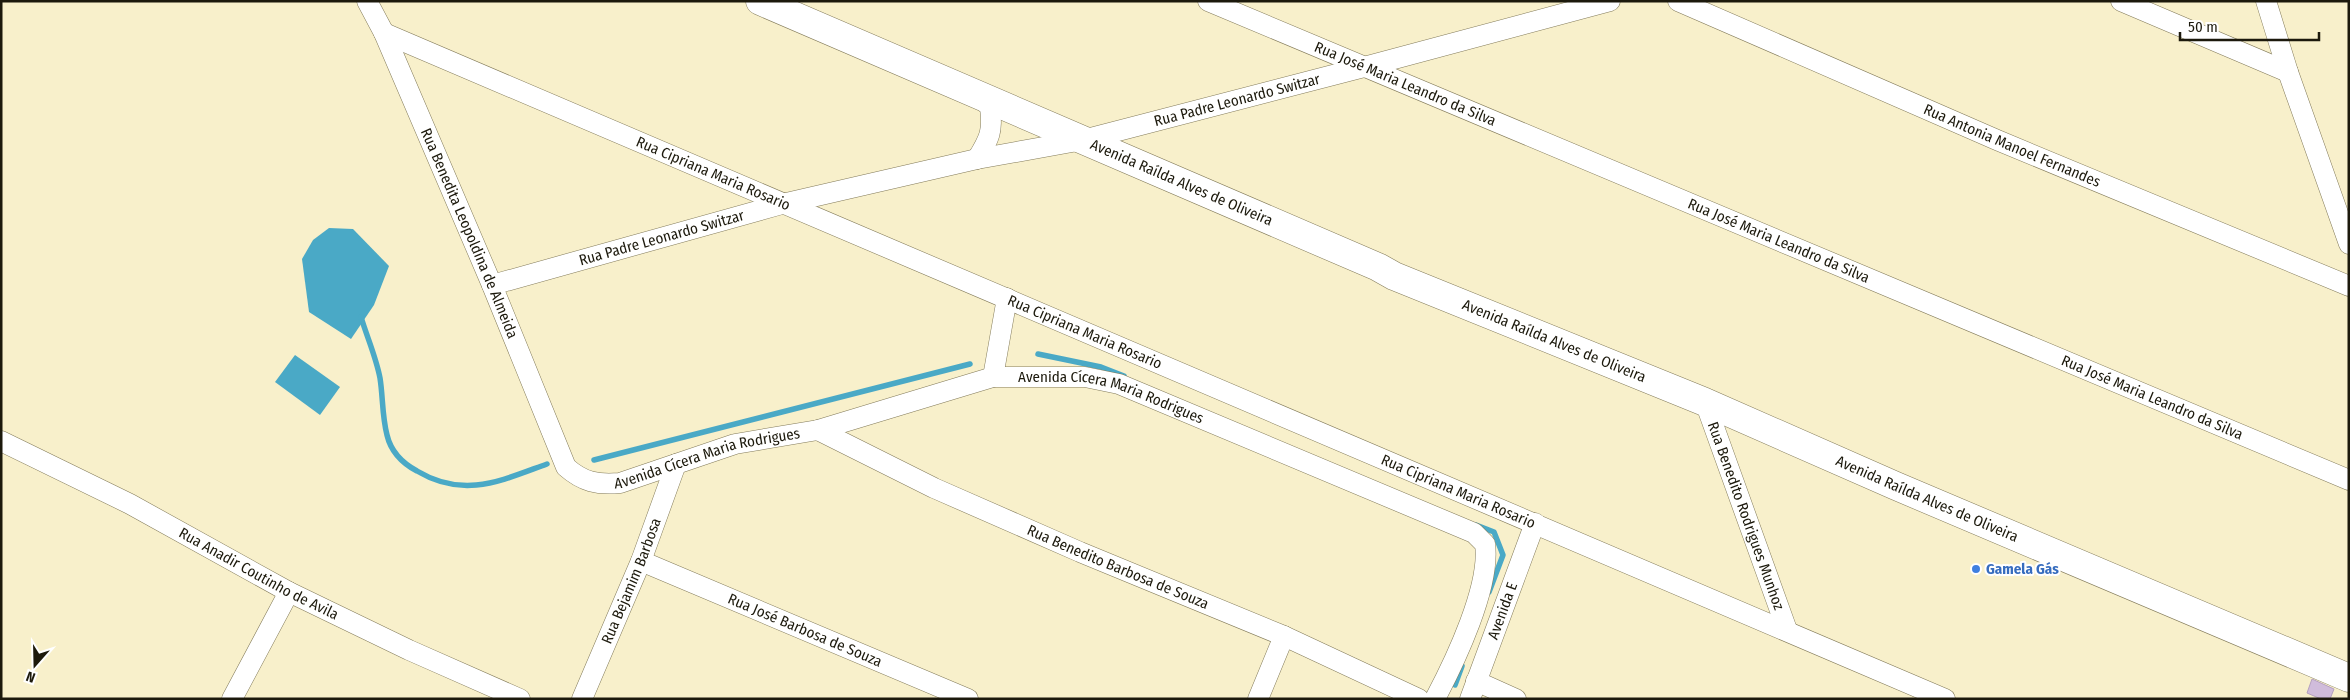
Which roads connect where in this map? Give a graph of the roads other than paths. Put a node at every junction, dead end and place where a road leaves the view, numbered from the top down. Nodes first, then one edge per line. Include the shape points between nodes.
1 (367, 1) edge
2 (760, 1) edge
3 (1208, 1) edge
4 (1610, 1) edge
5 (1678, 1) edge
6 (2121, 1) edge
7 (2266, 1) edge
8 (384, 34) junction
9 (1364, 67) junction
10 (2288, 72) junction
11 (980, 98) junction
12 (1083, 140) junction
13 (977, 159) junction
14 (782, 204) junction
15 (2349, 244) edge
16 (492, 285) junction
17 (2349, 286) edge
18 (1007, 298) junction
19 (993, 377) junction
20 (1705, 402) junction
21 (818, 430) junction
22 (1, 441) edge
23 (676, 464) junction
24 (566, 467) joint
25 (2349, 480) edge
26 (1535, 523) junction
27 (641, 561) junction
28 (289, 592) junction
29 (1787, 630) junction
30 (1284, 636) junction
31 (2349, 678) edge
32 (1473, 690) edge
33 (232, 699) edge
34 (520, 699) edge
35 (582, 699) edge
36 (968, 699) edge
37 (1258, 699) edge
38 (1419, 699) edge
39 (1435, 699) edge
40 (1516, 699) edge
41 (1945, 699) edge

1 - 8 street, Rua Benedita Leopoldina de Almeida
2 - 11 street, Avenida Raílda Alves de Oliveira
3 - 9 street, Rua José Maria Leandro da Silva
4 - 9 street, Rua Padre Leonardo Switzar
5 - 17 street, Rua Antonia Manoel Fernandes via 1997,140
6 - 10 street
7 - 10 street
8 - 14 street, Rua Cipriana Maria Rosario
8 - 16 street, Rua Benedita Leopoldina de Almeida
9 - 12 street, Rua Padre Leonardo Switzar
9 - 25 street, Rua José Maria Leandro da Silva
10 - 15 street
11 - 12 street, Avenida Raílda Alves de Oliveira
11 - 13 street via 990,107 992,122 991,134
12 - 13 street, Rua Padre Leonardo Switzar
12 - 20 street, Avenida Raílda Alves de Oliveira via 1394,276
13 - 14 street, Rua Padre Leonardo Switzar
14 - 16 street, Rua Padre Leonardo Switzar
14 - 18 street, Rua Cipriana Maria Rosario
16 - 24 street, Rua Benedita Leopoldina de Almeida
18 - 19 street
18 - 26 street, Rua Cipriana Maria Rosario
19 - 21 street, Avenida Cícera Maria Rodrigues
19 - 39 street, Avenida Cícera Maria Rodrigues via 1049,375 1085,377 1119,384 1474,533 1485,544 1485,568 1470,618
20 - 29 street, Rua Benedito Rodrigues Munhoz
20 - 31 street, Avenida Raílda Alves de Oliveira
21 - 23 street, Avenida Cícera Maria Rodrigues via 735,444
21 - 30 street, Rua Benedito Barbosa de Souza via 934,488
22 - 28 street, Rua Anadir Coutinho de Avila via 139,509
23 - 24 street, Avenida Cícera Maria Rodrigues via 632,480 604,485 588,482
23 - 27 street, Rua Bejamim Barbosa
26 - 29 street, Rua Cipriana Maria Rosario
26 - 32 street, Avenida E
27 - 35 street, Rua Bejamim Barbosa
27 - 36 street, Rua José Barbosa de Souza
28 - 33 street
28 - 34 street, Rua Anadir Coutinho de Avila
29 - 41 street, Rua Cipriana Maria Rosario
30 - 37 street
30 - 38 street, Rua Benedito Barbosa de Souza
32 - 40 street

